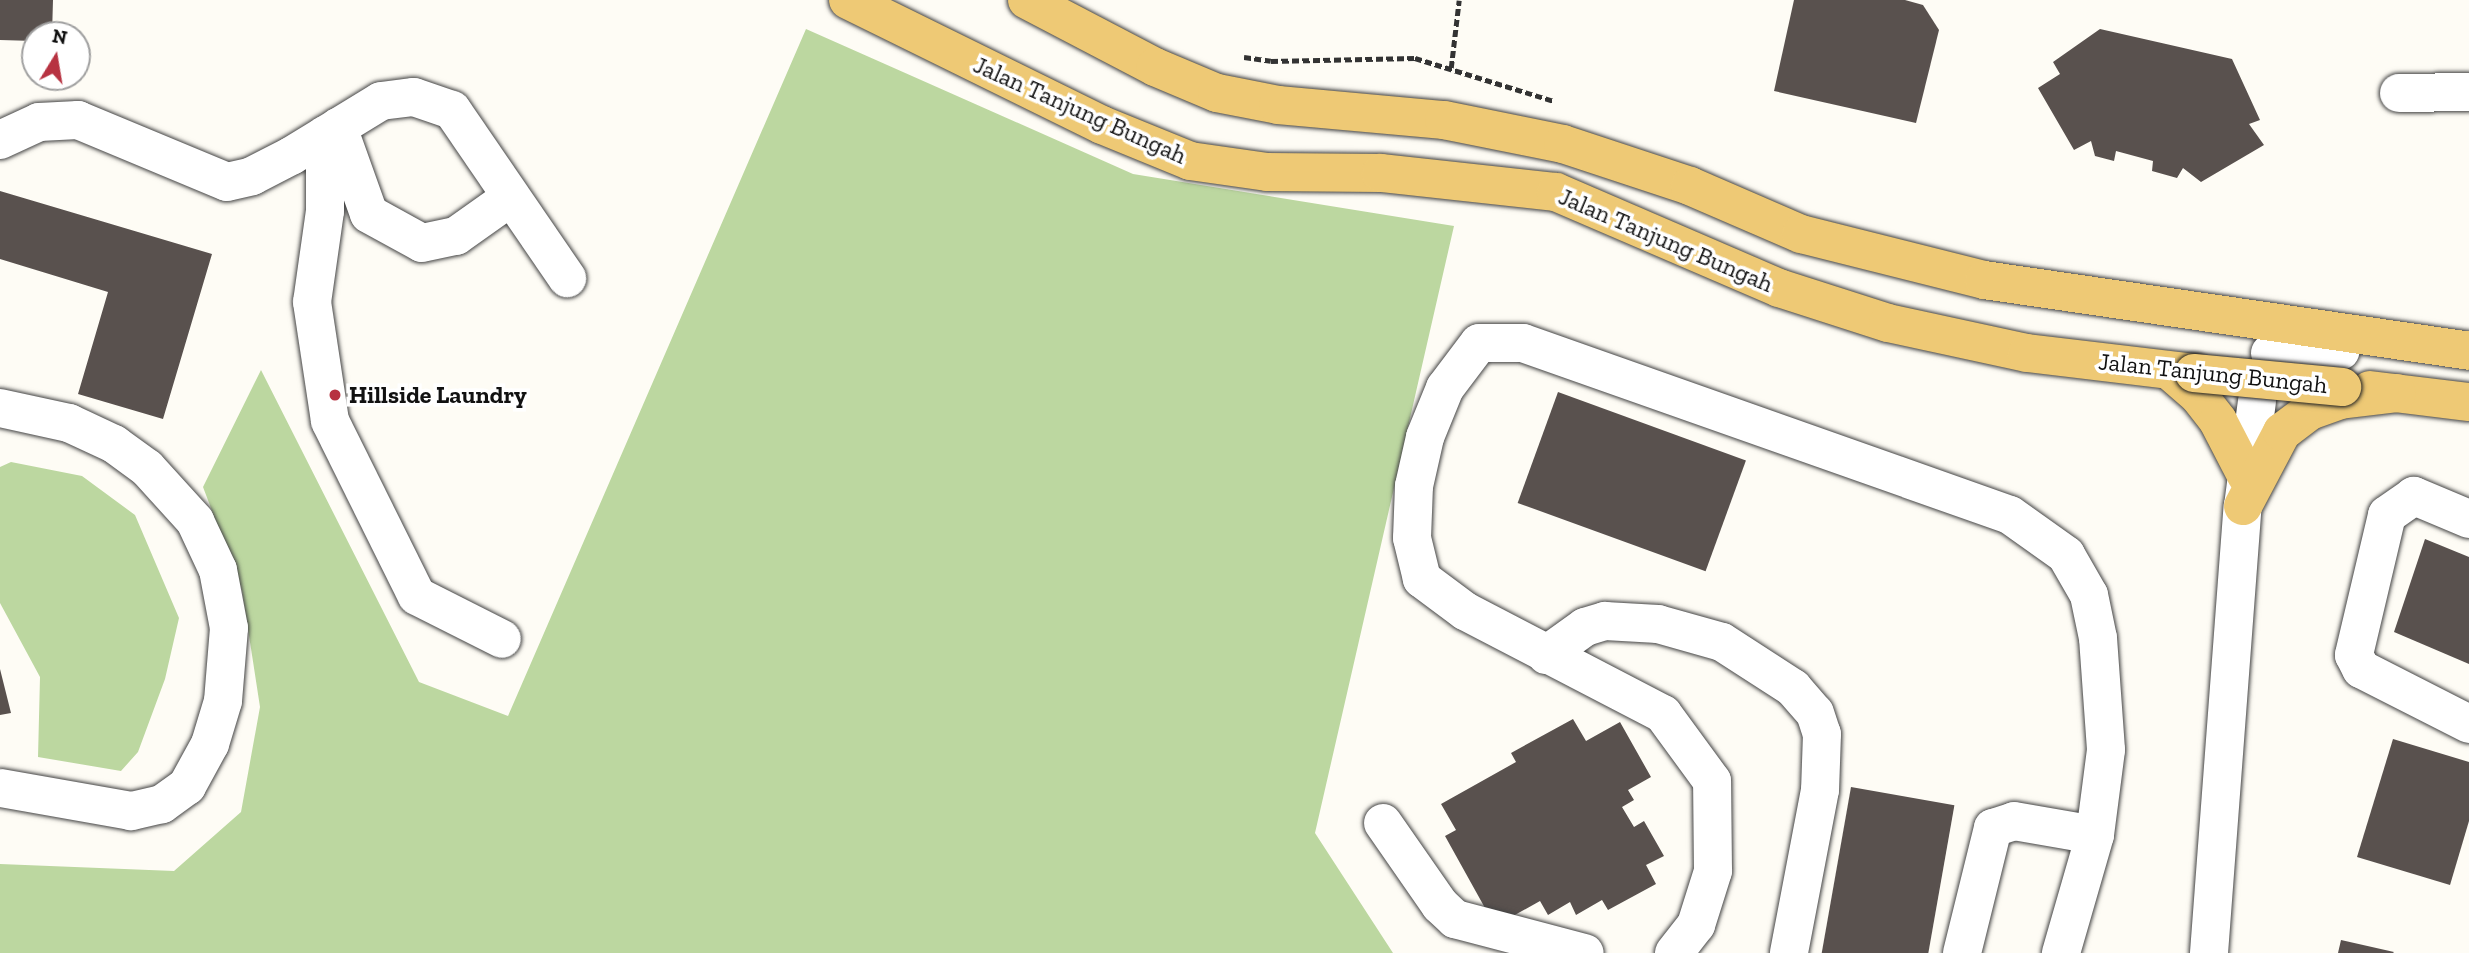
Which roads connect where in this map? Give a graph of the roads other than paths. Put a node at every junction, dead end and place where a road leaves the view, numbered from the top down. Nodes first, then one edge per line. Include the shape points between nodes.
1 (848, 0) edge
2 (1027, 0) edge
3 (2469, 92) edge
4 (2399, 93) dead end
5 (331, 131) junction
6 (0, 140) edge
7 (511, 197) junction
8 (567, 278) dead end
9 (2410, 340) junction
10 (2469, 351) edge
11 (2270, 353) dead end
12 (2182, 372) junction
13 (2397, 393) junction
14 (2256, 401) dead end
15 (2469, 402) edge
16 (0, 408) edge
17 (2244, 491) junction
18 (2469, 519) edge
19 (502, 639) dead end
20 (1546, 655) junction
21 (2469, 724) edge
22 (0, 788) edge
23 (1382, 823) dead end
24 (2095, 835) junction
25 (1585, 953) edge
26 (1674, 953) edge
27 (1789, 953) edge
28 (1962, 953) edge
29 (2062, 953) edge
30 (2209, 953) edge

1 - 12 main road, Jalan Tanjung Bungah via 1102,125 1190,161 1267,172 1381,173 1556,192 1779,288 1888,323 2027,354
2 - 9 main road, Jalan Tanjung Bungah via 1155,67 1217,93 1278,105 1444,120 1563,144 1690,186 1801,234 1984,279
3 - 4 street
5 - 6 street via 251,176 227,182 78,120 39,122
5 - 7 street via 381,101 414,97 452,110
5 - 7 street via 369,214 422,243 456,236
5 - 19 street via 312,302 330,421 417,596
7 - 8 street
9 - 10 main road, Jalan Tanjung Bungah
9 - 11 street via 2354,351 2290,344
12 - 13 main road, Jalan Tanjung Bungah, bridge
12 - 17 main road via 2218,421
13 - 15 main road, Jalan Tanjung Bungah
13 - 17 main road via 2340,400 2309,411 2282,432
14 - 17 street
16 - 22 street via 69,423 114,444 147,468 195,521 218,570 229,628 223,701 210,744 187,786 162,804 131,811
17 - 30 street
18 - 21 street via 2414,496 2388,515 2354,655 2361,669
20 - 24 street via 1465,611 1422,579 1412,538 1414,486 1425,437 1445,388 1479,342 1523,343 2010,515 2066,555 2089,595 2098,638 2106,750
20 - 26 street via 1663,714 1712,782 1713,871 1696,925
20 - 27 street via 1585,627 1605,621 1688,630 1722,642 1755,663 1793,688 1815,713 1822,734 1820,790
23 - 25 street via 1455,919
24 - 28 street via 2014,821 1993,828
24 - 29 street

